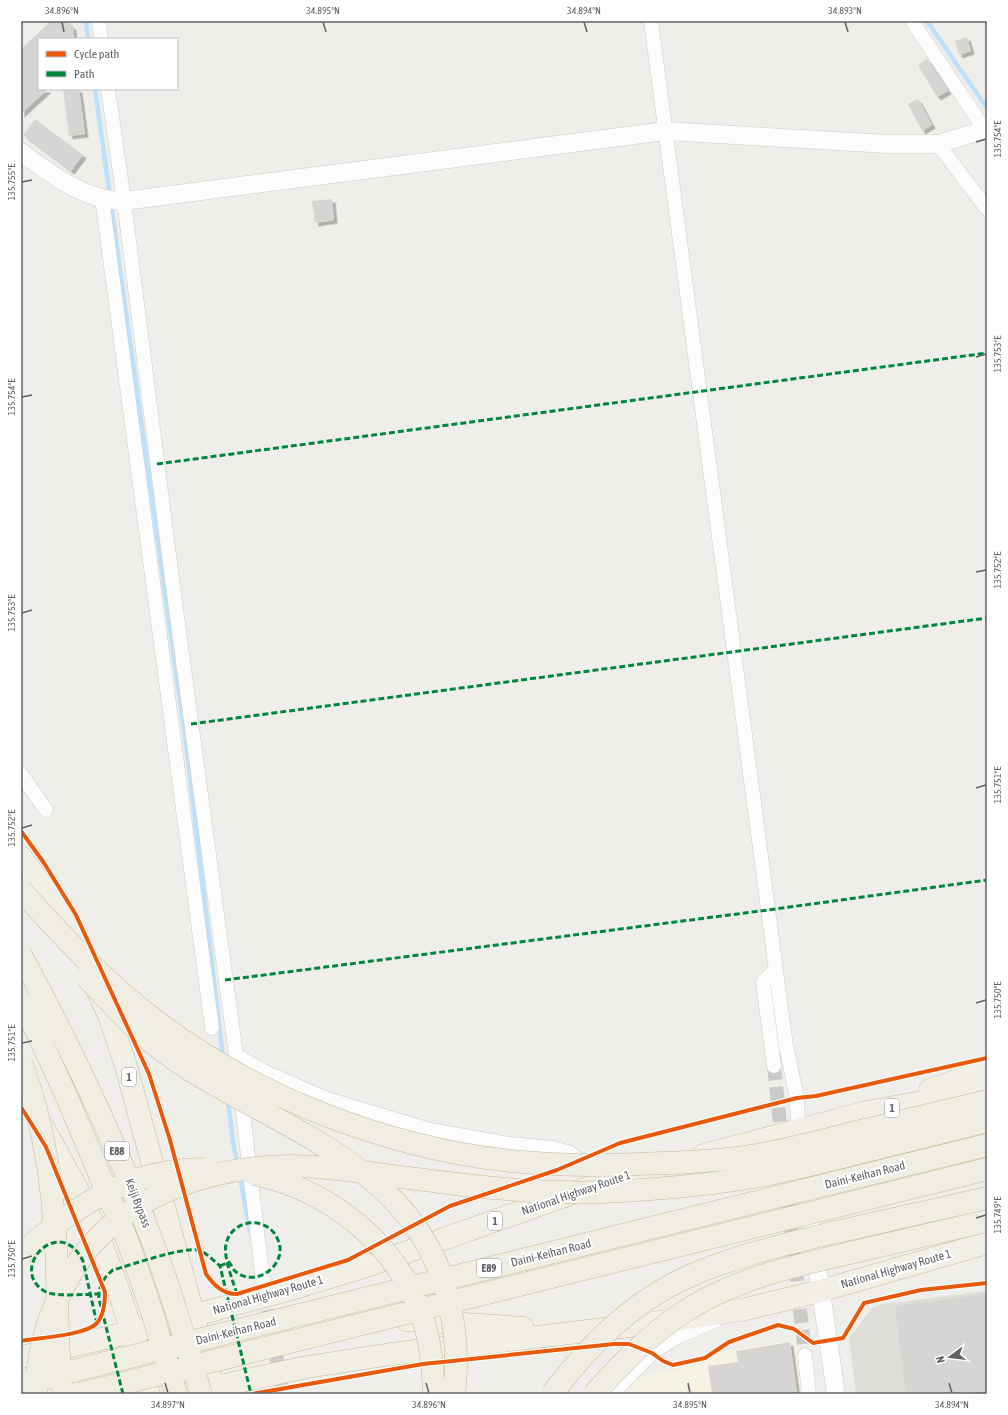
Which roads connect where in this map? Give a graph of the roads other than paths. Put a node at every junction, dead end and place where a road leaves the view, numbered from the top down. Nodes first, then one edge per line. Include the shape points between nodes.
1 (99, 21) edge
2 (651, 21) edge
3 (912, 21) edge
4 (101, 38) edge
5 (108, 90) edge
6 (986, 130) edge
7 (665, 131) junction
8 (938, 144) junction
9 (21, 152) edge
10 (112, 200) junction
11 (987, 209) edge
12 (157, 466) junction
13 (137, 468) junction
14 (191, 724) junction
15 (171, 726) junction
16 (21, 774) edge
17 (46, 810) dead end
18 (21, 857) edge
19 (21, 891) edge
20 (21, 955) edge
21 (776, 970) junction
22 (226, 983) junction
23 (206, 985) junction
24 (21, 1002) edge
25 (212, 1028) dead end
26 (236, 1055) junction
27 (21, 1062) edge
28 (774, 1066) tunnel mouth
29 (987, 1070) edge
30 (21, 1088) edge
31 (987, 1090) edge
32 (987, 1101) edge
33 (867, 1112) junction
34 (987, 1121) edge
35 (798, 1130) junction
36 (987, 1145) edge
37 (987, 1170) edge
38 (606, 1181) junction
39 (987, 1198) edge
40 (987, 1221) edge
41 (987, 1243) edge
42 (21, 1254) edge
43 (263, 1281) tunnel mouth
44 (820, 1291) junction
45 (746, 1309) junction
46 (194, 1315) junction
47 (592, 1330) junction
48 (132, 1332) junction
49 (197, 1354) junction
50 (805, 1355) tunnel mouth
51 (21, 1357) edge
52 (142, 1367) junction
53 (21, 1384) edge
54 (210, 1392) edge
55 (27, 1394) edge
56 (36, 1394) edge
57 (64, 1394) edge
58 (80, 1394) edge
59 (149, 1394) edge
60 (176, 1394) edge
61 (184, 1394) edge
62 (434, 1394) edge
63 (454, 1394) edge
64 (552, 1394) edge
65 (594, 1394) edge
66 (612, 1394) edge
67 (809, 1394) edge
68 (836, 1394) edge

1 - 4 street
2 - 7 street
3 - 6 street
5 - 10 street
6 - 8 street
7 - 8 street via 888,144
7 - 10 street
7 - 21 street
8 - 11 street
9 - 10 street via 85,193
10 - 12 street
10 - 13 street
12 - 13 street
12 - 14 street
13 - 15 street
14 - 15 street
14 - 22 street
15 - 23 street
16 - 17 street
18 - 46 highway, 1 via 71,933 110,1018 141,1118
19 - 32 highway, bridge via 113,985 141,1009 201,1051 288,1100 331,1117 421,1145 502,1159 555,1164 608,1165 704,1161 745,1157 791,1148
19 - 63 highway, bridge via 106,999 161,1049 188,1069 321,1143 354,1165 408,1215 424,1237 448,1293 456,1354
20 - 49 highway, Keiji Bypass / E88, bridge via 78,1064 121,1160 177,1310
21 - 28 street via 763,982
21 - 35 street via 786,1046 797,1098
22 - 23 street
22 - 26 street
23 - 25 street
24 - 60 highway, Keiji Bypass / E88, bridge via 66,1095 122,1228 153,1315
26 - 38 street via 267,1073 327,1099 430,1130 568,1152
26 - 43 street
27 - 57 highway, bridge via 32,1092 48,1162 53,1198 60,1359
29 - 33 highway
30 - 48 highway, bridge via 81,1196 103,1248
31 - 33 highway, National Highway Route 1 / 1
33 - 35 highway, National Highway Route 1 / 1
34 - 56 highway, bridge via 748,1178 644,1189 543,1192 453,1184 325,1167 292,1166 261,1167 222,1173 187,1183 156,1196 122,1215 86,1251 73,1270 52,1312 36,1376
35 - 38 highway, National Highway Route 1 / 1
35 - 44 street
36 - 53 highway, Daini-Keihan Road / E89, bridge
37 - 58 highway, Daini-Keihan Road / E89, bridge
38 - 46 highway, National Highway Route 1 / 1 via 373,1264
39 - 64 highway, bridge via 774,1247 708,1268 677,1282 626,1316 580,1359
40 - 65 highway, bridge via 801,1264 734,1286 707,1298 653,1334
41 - 44 highway, National Highway Route 1
42 - 62 highway, bridge via 95,1198 142,1177 190,1169 218,1169 273,1178 326,1201 348,1216 367,1232 401,1273 423,1318 434,1368
44 - 45 highway, National Highway Route 1
44 - 68 street
45 - 47 highway, National Highway Route 1
45 - 66 street via 674,1338 652,1353
46 - 48 highway, National Highway Route 1 / 1
46 - 49 highway, 1
47 - 49 highway via 404,1320 346,1321 302,1326
47 - 54 highway, National Highway Route 1 via 391,1354 301,1368
48 - 49 highway via 159,1345
48 - 51 highway, National Highway Route 1 / 1
48 - 52 highway
49 - 54 highway, Keiji Bypass / E88, bridge
50 - 67 street
52 - 54 highway via 157,1365 186,1370 199,1376
52 - 55 highway
52 - 59 highway
54 - 61 highway, National Highway Route 1

